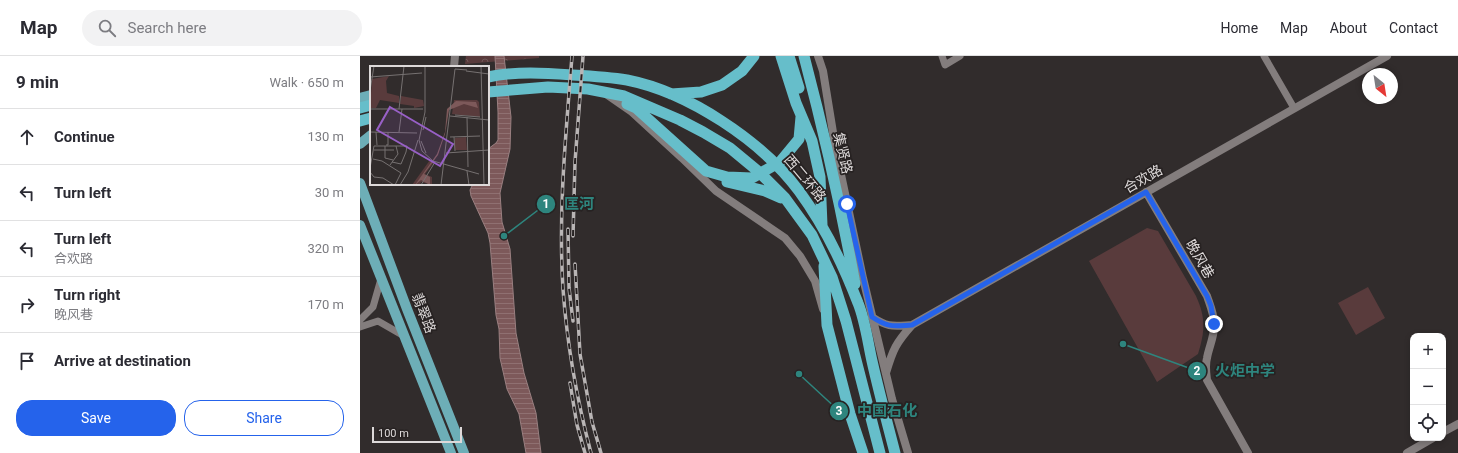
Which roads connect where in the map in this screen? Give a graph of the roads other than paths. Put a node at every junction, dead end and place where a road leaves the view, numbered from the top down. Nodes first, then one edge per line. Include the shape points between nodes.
1 (455, 56) edge
2 (754, 56) edge
3 (781, 56) edge
4 (789, 56) edge
5 (804, 56) edge
6 (818, 56) edge
7 (942, 56) edge
8 (960, 56) edge
9 (1264, 56) edge
10 (1387, 56) edge
11 (454, 66) edge
12 (489, 76) edge
13 (491, 92) edge
14 (602, 92) junction
15 (668, 94) junction
16 (370, 96) edge
17 (360, 98) edge
18 (370, 106) edge
19 (360, 108) edge
20 (1294, 108) junction
21 (370, 118) edge
22 (360, 121) edge
23 (370, 130) edge
24 (360, 133) edge
25 (370, 136) edge
26 (360, 144) edge
27 (688, 164) junction
28 (833, 173) junction
29 (360, 183) edge
30 (1146, 192) junction
31 (789, 203) junction
32 (360, 224) edge
33 (853, 232) junction
34 (382, 279) junction
35 (859, 304) junction
36 (872, 317) junction
37 (360, 320) edge
38 (912, 325) junction
39 (360, 327) edge
40 (404, 336) junction
41 (886, 372) junction
42 (1458, 424) edge
43 (1446, 430) edge
44 (1428, 441) edge
45 (451, 453) edge
46 (464, 453) edge
47 (863, 453) edge
48 (880, 453) edge
49 (895, 453) edge
50 (908, 453) edge
51 (1248, 453) edge
52 (1407, 453) edge

1 - 11 street
2 - 15 highway via 742,70 722,85 701,92
3 - 47 highway via 796,103 812,141 820,177 827,325
4 - 14 highway via 803,103 799,139 780,162 752,178 727,177 706,171 636,108
5 - 28 highway, 集贤路
6 - 33 street
7 - 8 street via 945,65
9 - 20 street
10 - 20 street, 合欢路
12 - 15 highway, 西二环路 via 551,73 589,76 627,80
13 - 14 highway, 西二环路 via 548,87
14 - 27 street via 632,112
14 - 31 highway, 西二环路 via 624,96 680,120 730,148 759,172
15 - 35 highway, 西二环路 via 711,115 739,133 781,170 799,190 830,239
16 - 17 main road
18 - 19 highway
20 - 30 street, 合欢路
21 - 22 highway
23 - 24 main road
25 - 26 main road
27 - 31 highway via 712,178 765,191
27 - 47 street via 716,191 785,238 800,256 815,282 850,395
28 - 33 highway
28 - 35 highway, 集贤路
29 - 46 main road, 翡翠路
30 - 38 street, 合欢路
30 - 51 street, 晚风巷 via 1211,306 1214,324 1206,358 1207,380
31 - 48 highway, 西二环路 via 812,235 832,278 846,321
32 - 34 main road, 翡翠路
33 - 36 street
34 - 37 street via 373,307
34 - 40 main road, 翡翠路
35 - 49 highway, 西二环路
36 - 38 street via 885,325
36 - 41 street
38 - 41 street via 892,352
39 - 40 street via 378,321
40 - 45 main road, 翡翠路
41 - 50 street
42 - 43 street
44 - 52 street

